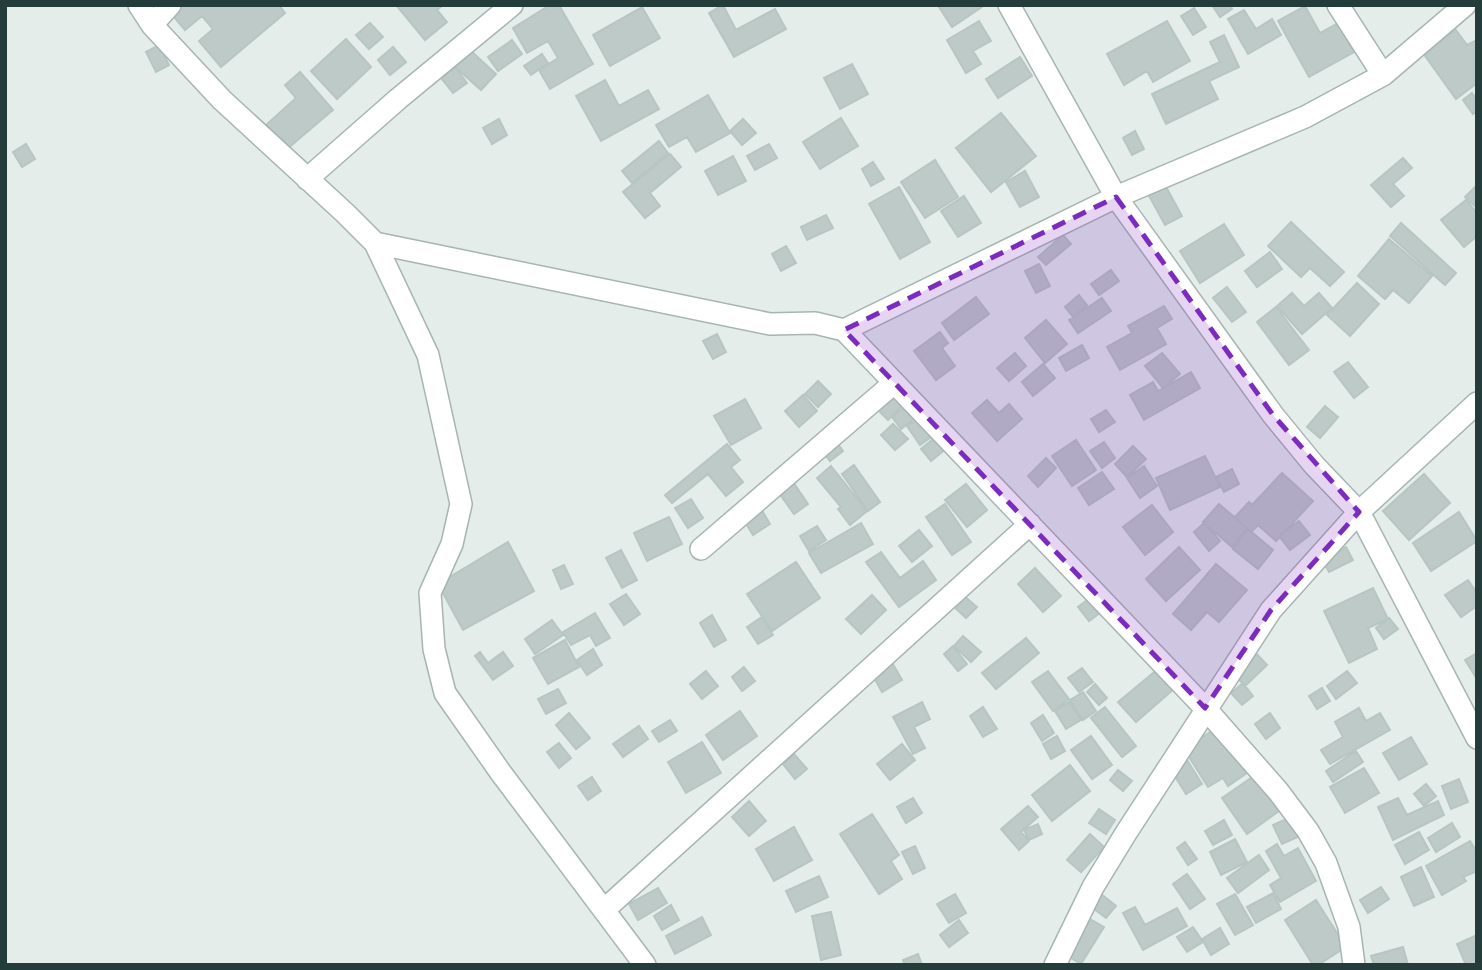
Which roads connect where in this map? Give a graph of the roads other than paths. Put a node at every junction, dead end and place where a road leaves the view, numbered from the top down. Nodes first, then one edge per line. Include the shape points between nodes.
1 (139, 5) edge
2 (170, 5) edge
3 (512, 5) edge
4 (1009, 5) edge
5 (1338, 5) edge
6 (1465, 5) edge
7 (152, 25) junction
8 (1383, 75) junction
9 (307, 178) junction
10 (1116, 197) junction
11 (375, 243) junction
12 (844, 330) junction
13 (894, 383) junction
14 (1477, 403) edge
15 (1359, 512) junction
16 (1030, 524) junction
17 (701, 549) dead end
18 (1205, 708) junction
19 (1477, 738) edge
20 (604, 910) junction
21 (645, 965) edge
22 (1055, 965) edge
23 (1354, 965) edge

1 - 7 street
2 - 7 street
3 - 9 street
4 - 10 street
5 - 8 street
6 - 8 street
7 - 9 street via 222,100
8 - 10 street via 1305,117
9 - 11 street
10 - 12 street
10 - 15 street via 1273,415
11 - 12 street via 770,324 816,323
11 - 20 street via 428,355 461,504 452,544 430,593 434,649 445,693
12 - 13 street
13 - 16 street
13 - 17 street
14 - 15 street
15 - 18 street via 1271,610
15 - 19 street
16 - 18 street
16 - 20 street
18 - 22 street via 1093,887
18 - 23 street via 1308,831 1341,903
20 - 21 street

